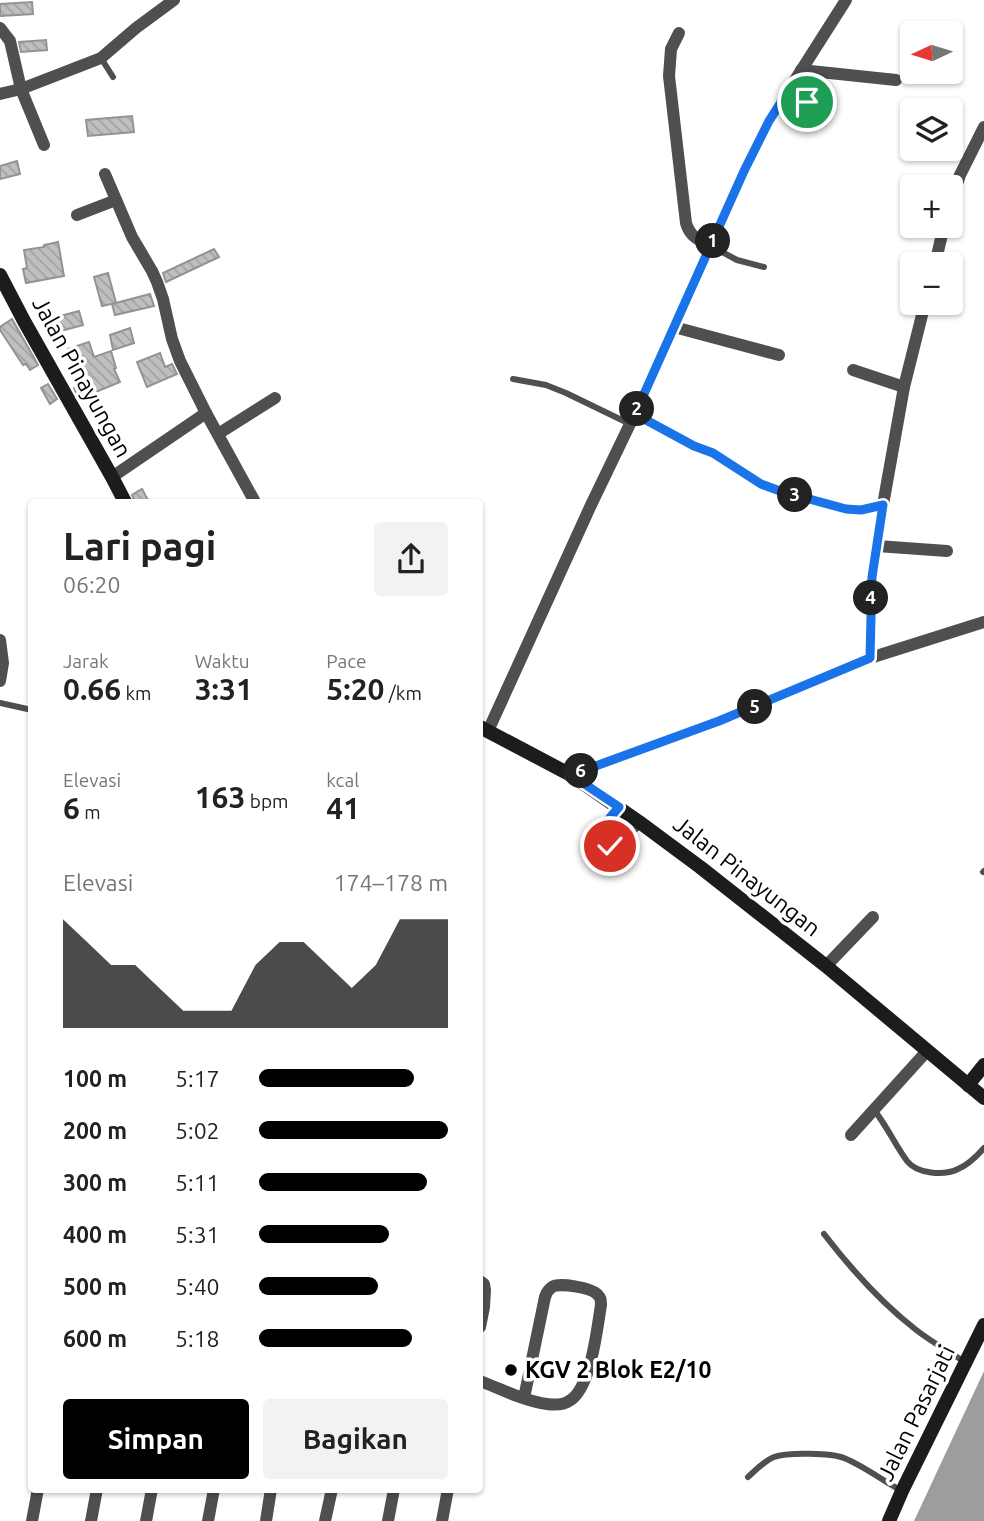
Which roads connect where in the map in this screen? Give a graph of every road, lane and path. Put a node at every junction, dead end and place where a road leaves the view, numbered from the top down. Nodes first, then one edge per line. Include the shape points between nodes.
1 (174, 0) edge
2 (846, 0) edge
3 (0, 28) edge
4 (678, 33) dead end
5 (101, 58) junction
6 (801, 70) junction
7 (113, 77) dead end
8 (896, 80) dead end
9 (20, 89) junction
10 (0, 94) edge
11 (785, 96) junction
12 (823, 106) dead end
13 (984, 127) edge
14 (44, 145) dead end
15 (105, 174) dead end
16 (960, 175) edge
17 (116, 200) junction
18 (77, 215) dead end
19 (711, 246) junction
20 (764, 267) dead end
21 (0, 275) edge
22 (922, 315) edge
23 (674, 327) junction
24 (779, 355) dead end
25 (853, 370) dead end
26 (513, 379) dead end
27 (904, 387) junction
28 (275, 398) dead end
29 (206, 413) junction
30 (633, 419) junction
31 (218, 434) junction
32 (112, 477) junction
33 (123, 499) edge
34 (253, 499) edge
35 (883, 505) junction
36 (877, 546) junction
37 (947, 551) dead end
38 (984, 622) edge
39 (1, 644) edge
40 (870, 658) junction
41 (0, 681) edge
42 (0, 704) edge
43 (28, 708) edge
44 (484, 729) edge
45 (571, 775) junction
46 (619, 807) junction
47 (642, 824) junction
48 (873, 917) dead end
49 (825, 966) junction
50 (927, 1051) junction
51 (984, 1065) edge
52 (968, 1086) junction
53 (984, 1098) edge
54 (874, 1110) junction
55 (851, 1135) dead end
56 (984, 1149) edge
57 (824, 1234) dead end
58 (483, 1283) edge
59 (483, 1305) edge
60 (984, 1325) edge
61 (965, 1362) junction
62 (483, 1382) edge
63 (524, 1398) junction
64 (748, 1477) dead end
65 (902, 1491) junction
66 (37, 1493) edge
67 (96, 1493) edge
68 (151, 1493) edge
69 (213, 1493) edge
70 (270, 1493) edge
71 (331, 1493) edge
72 (393, 1493) edge
73 (447, 1493) edge
74 (32, 1521) edge
75 (92, 1521) edge
76 (146, 1521) edge
77 (208, 1521) edge
78 (266, 1521) edge
79 (325, 1521) edge
80 (388, 1521) edge
81 (442, 1521) edge
82 (889, 1521) edge

1 - 5 street
2 - 6 street
3 - 9 street via 10,41
4 - 19 street via 669,76 686,223 693,237
5 - 7 lane
5 - 9 street
6 - 8 street
6 - 11 street
9 - 10 street
9 - 14 street
11 - 12 lane
11 - 19 street via 750,158
13 - 16 street
15 - 17 street
17 - 18 street
17 - 29 street via 157,282 180,361
19 - 20 lane
19 - 23 street
21 - 32 main road, Jalan Pinayungan
22 - 27 street
23 - 24 street
23 - 30 street
25 - 27 street
26 - 30 lane via 546,385
27 - 35 street
28 - 31 street
29 - 31 street
29 - 32 street
30 - 35 street via 713,453 780,491 846,509
30 - 44 street
31 - 34 street
32 - 33 main road, Jalan Pinayungan
35 - 36 street
36 - 37 street
36 - 40 street
38 - 40 street
39 - 41 street
40 - 45 street via 719,721
42 - 43 lane
44 - 45 main road, Jalan Pinayungan
45 - 46 main road, Jalan Pinayungan
46 - 47 main road, Jalan Pinayungan
46 - 47 lane via 603,830 610,846
47 - 49 main road, Jalan Pinayungan
48 - 49 street
49 - 50 main road, Jalan Pinayungan
50 - 52 main road, Jalan Pinayungan
50 - 54 street
51 - 52 main road
52 - 53 main road, Jalan Pinayungan
54 - 55 street
54 - 56 lane via 908,1163 921,1171 957,1169
57 - 61 lane via 880,1300
58 - 59 street
60 - 61 main road, Jalan Pasarjati
61 - 65 main road, Jalan Pasarjati
62 - 63 street
63 - 63 street via 561,1404 582,1388 601,1305 596,1293 563,1285 550,1288
64 - 65 lane via 776,1456 810,1454 846,1459
65 - 82 main road, Jalan Pasarjati
66 - 74 street
67 - 75 street
68 - 76 street
69 - 77 street
70 - 78 street
71 - 79 street
72 - 80 street
73 - 81 street

